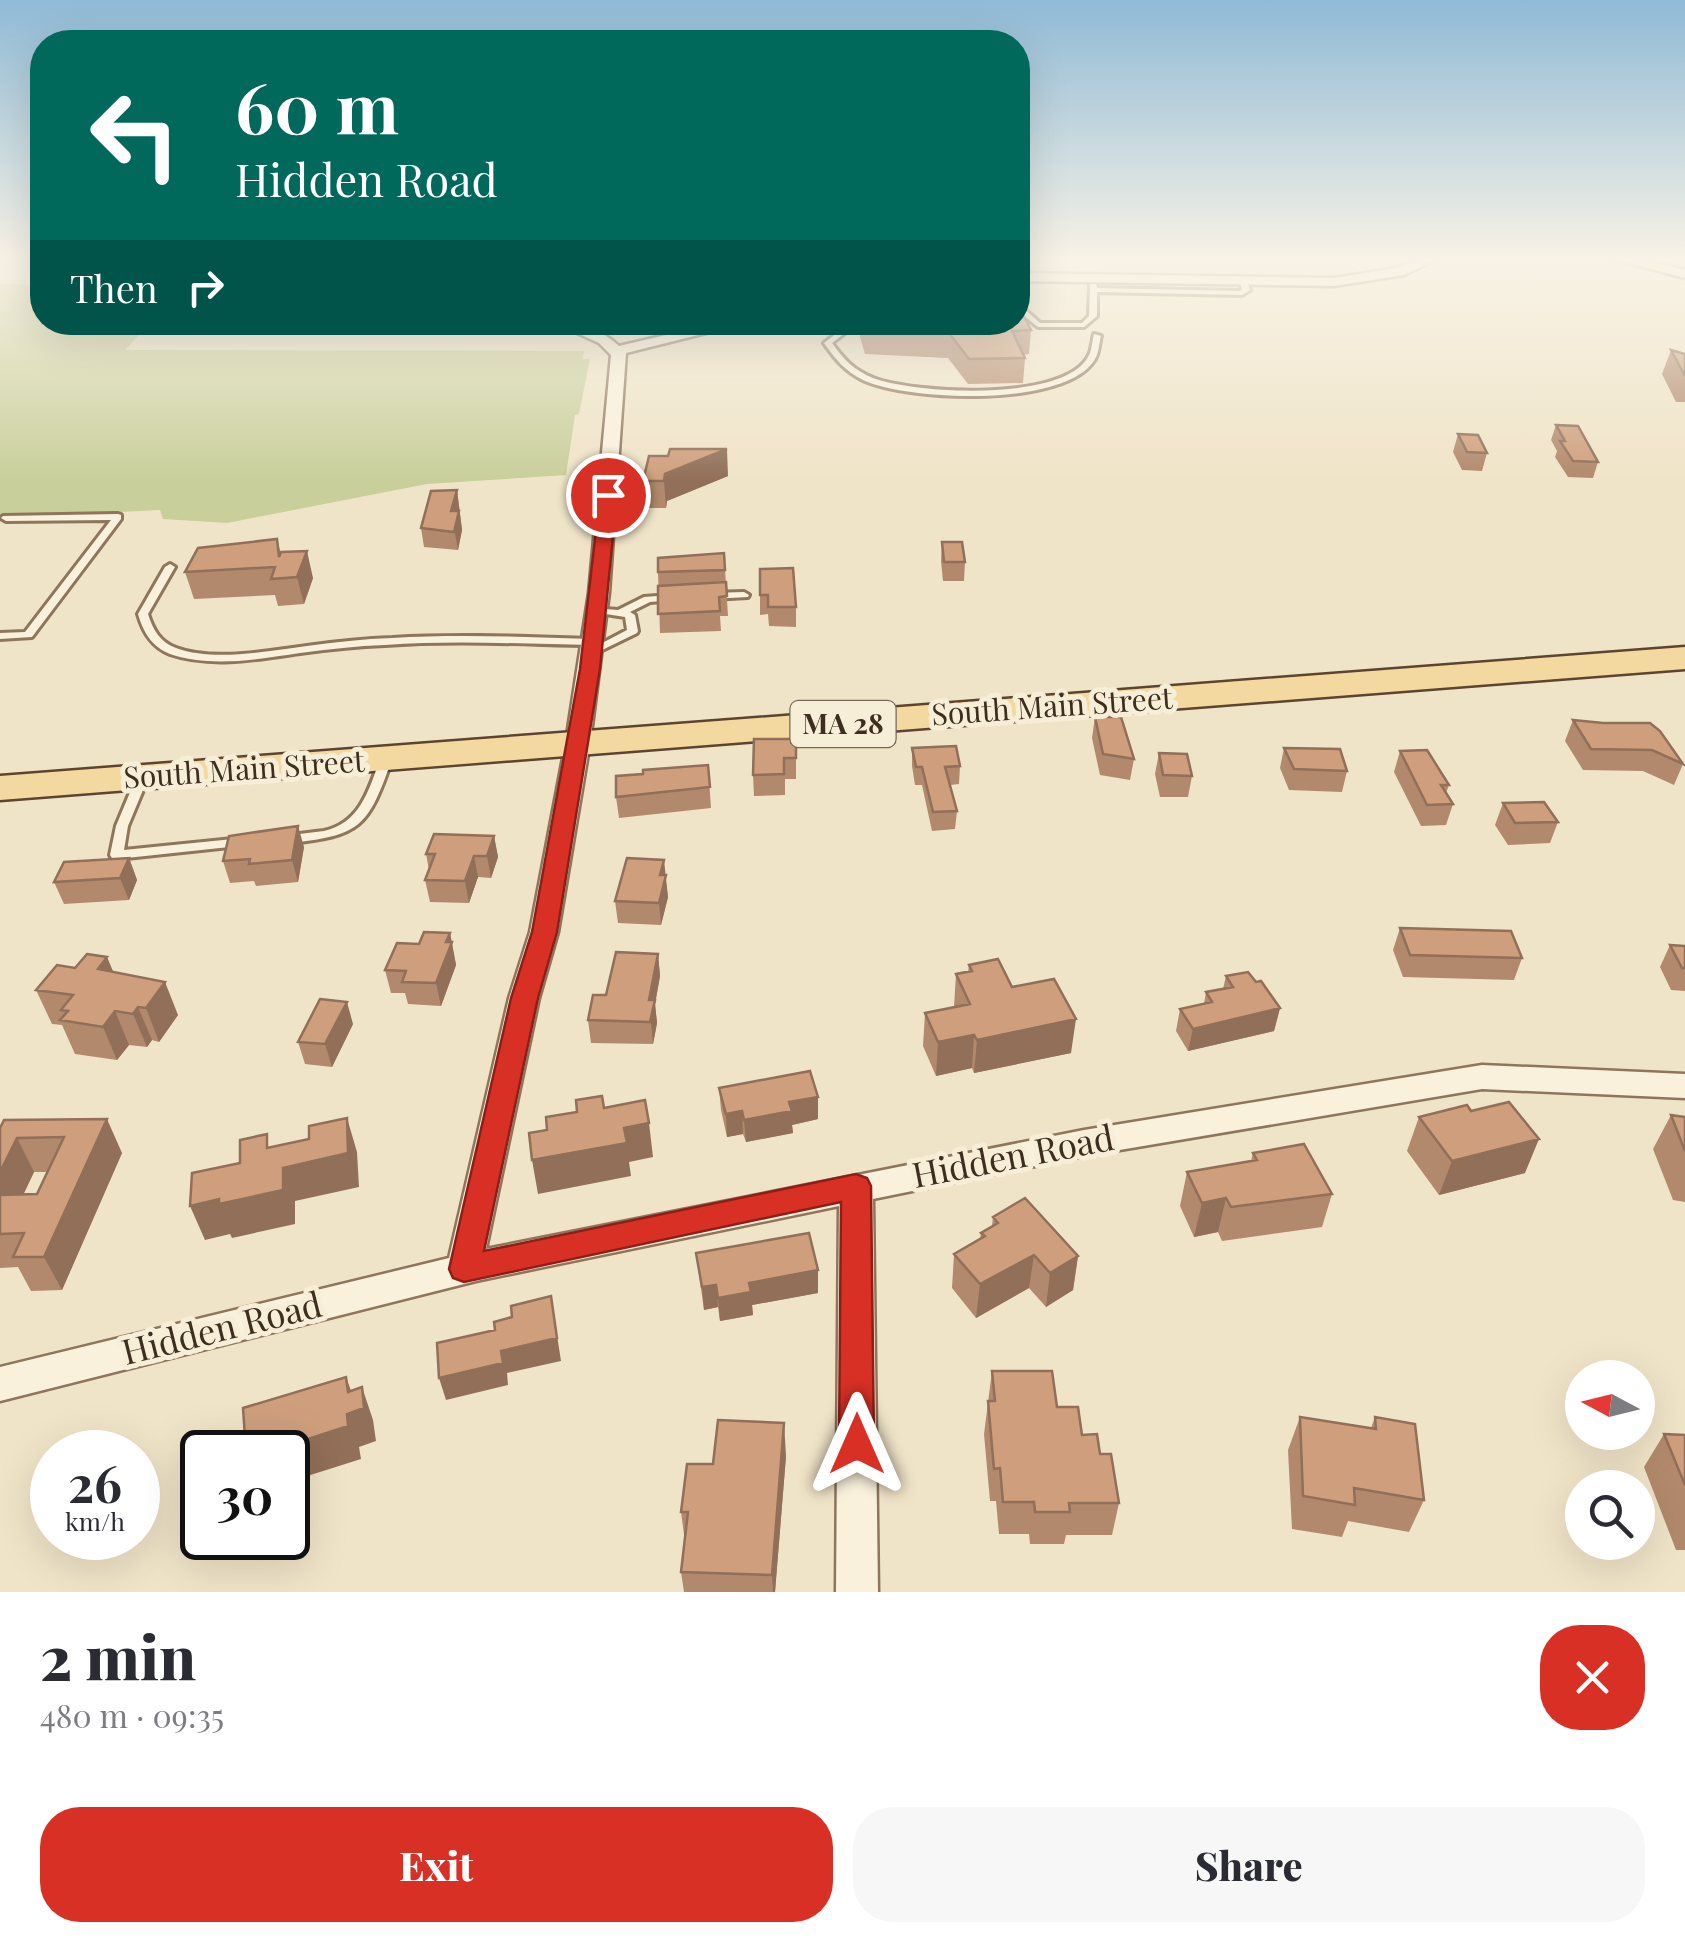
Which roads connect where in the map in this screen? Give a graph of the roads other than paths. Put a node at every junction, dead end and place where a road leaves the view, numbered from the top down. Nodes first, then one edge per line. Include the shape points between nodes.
1 (592, 335) edge
2 (686, 335) edge
3 (839, 335) edge
4 (1096, 336) dead end
5 (616, 351) junction
6 (2, 520) edge
7 (170, 568) dead end
8 (744, 595) dead end
9 (597, 610) junction
10 (620, 613) junction
11 (0, 636) edge
12 (592, 646) junction
13 (1685, 658) edge
14 (578, 742) junction
15 (386, 759) junction
16 (142, 778) junction
17 (0, 788) edge
18 (273, 840) edge
19 (254, 841) edge
20 (1685, 1086) edge
21 (856, 1186) junction
22 (464, 1269) junction
23 (0, 1384) edge
24 (857, 1592) edge

1 - 5 street
2 - 5 street
3 - 4 lane via 828,343 833,357 853,371 884,384 964,394 1020,390 1068,377 1092,358
5 - 9 street
6 - 11 lane via 118,517 28,636
7 - 12 lane via 143,614 154,638 177,652 245,654 500,636
8 - 10 lane via 648,599
9 - 10 lane
9 - 12 street
10 - 12 lane via 630,614 633,631
12 - 14 street
13 - 14 main road, South Main Street / MA 28
14 - 15 main road, South Main Street / MA 28
14 - 22 street via 544,932
15 - 16 main road, South Main Street / MA 28
15 - 18 lane via 373,798 349,830
16 - 17 main road, South Main Street / MA 28
16 - 19 lane via 117,854
20 - 21 street, Hidden Road via 1482,1077
21 - 22 street, Hidden Road
21 - 24 street
22 - 23 street, Hidden Road

